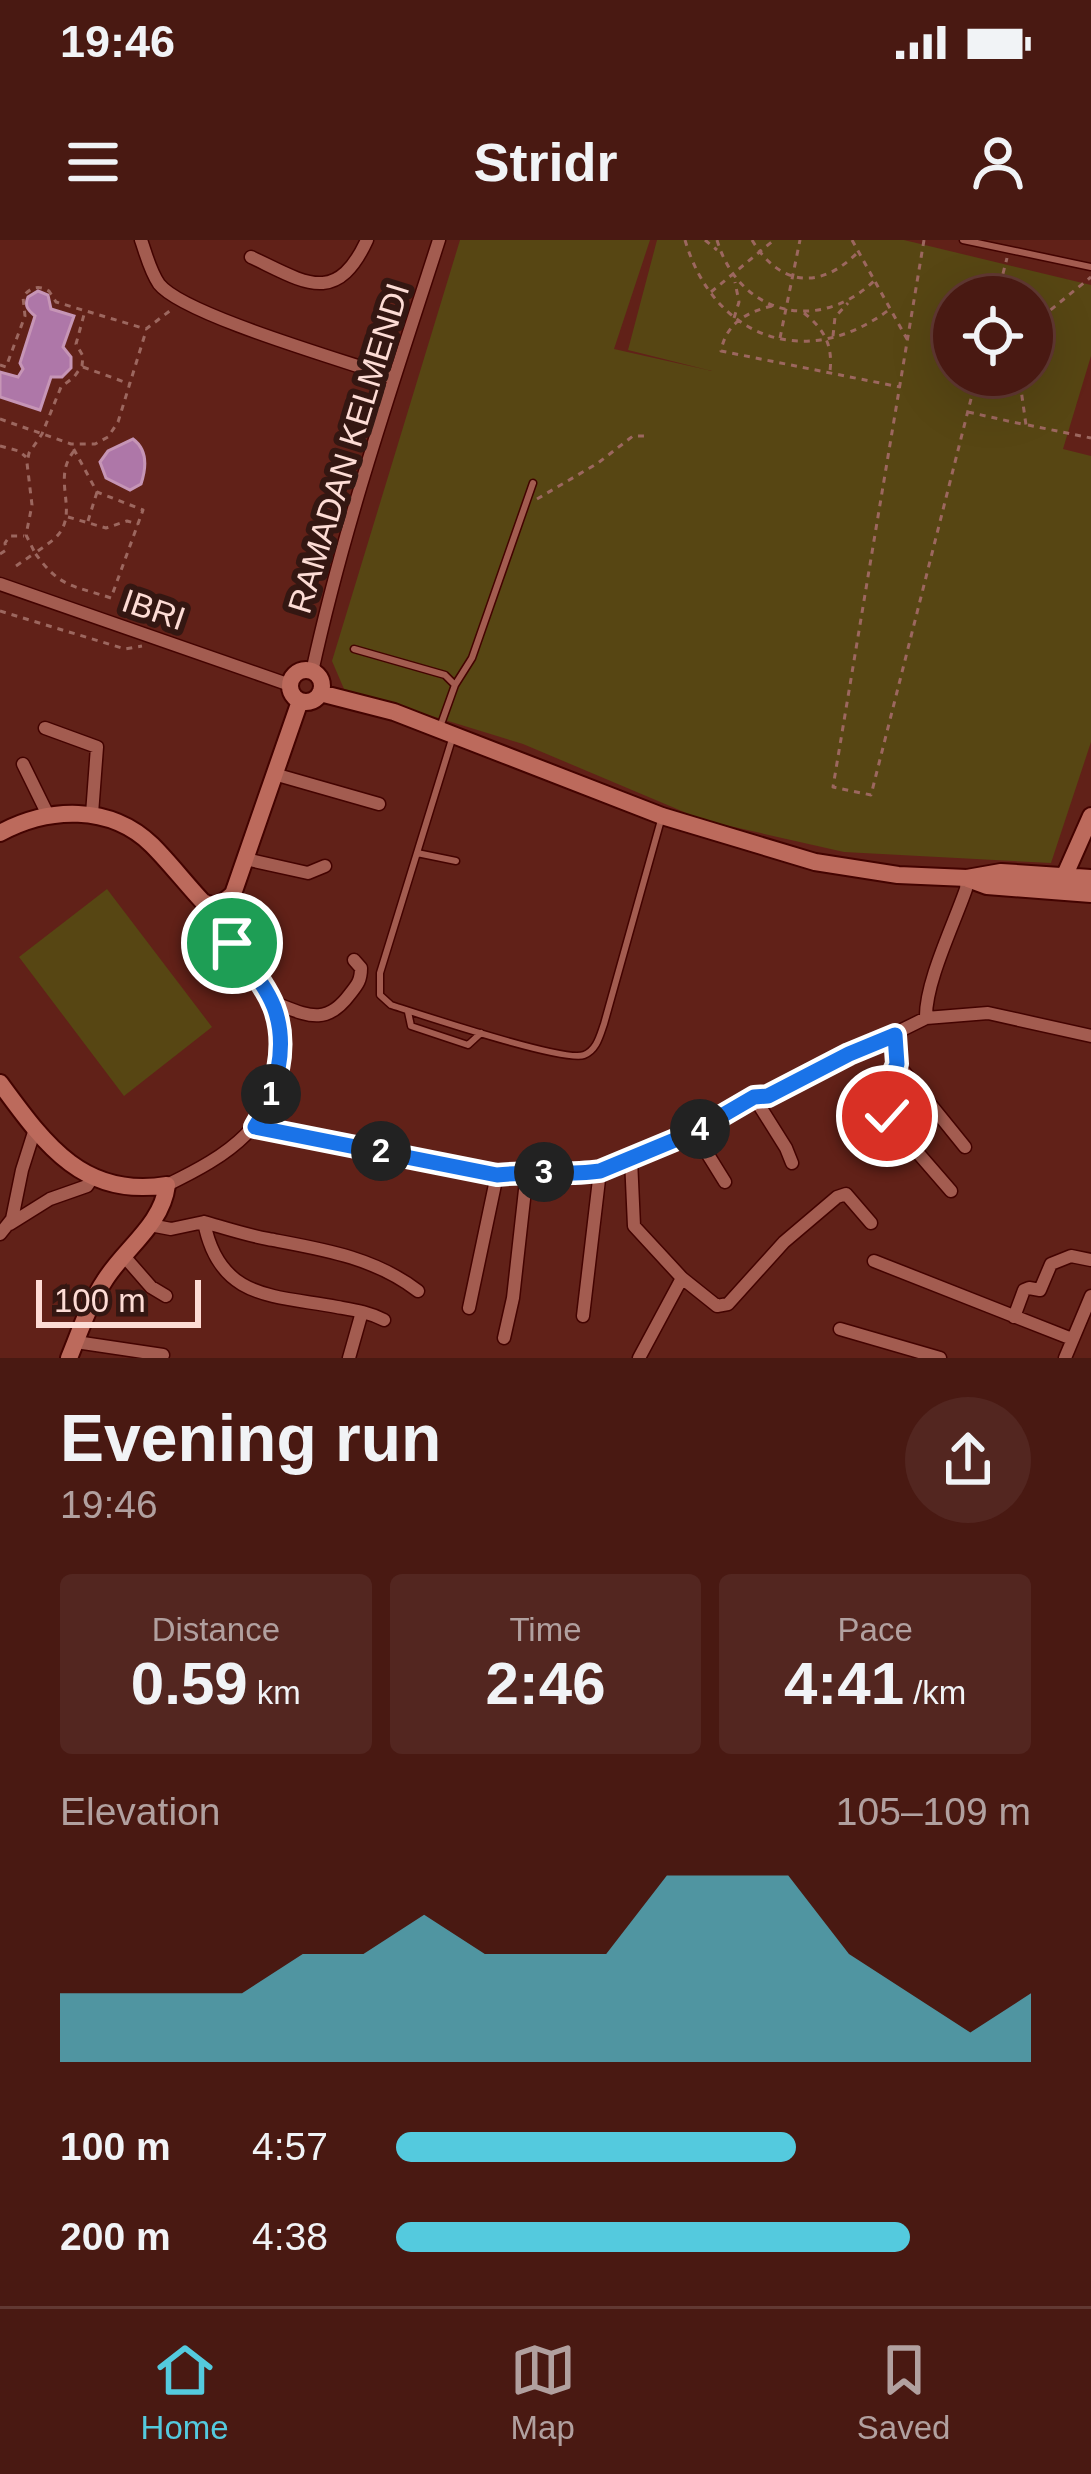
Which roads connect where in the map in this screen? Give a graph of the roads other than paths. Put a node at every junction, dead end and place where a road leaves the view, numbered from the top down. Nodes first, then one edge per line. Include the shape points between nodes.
1 (141, 240) edge
2 (367, 240) edge
3 (439, 240) edge
4 (966, 240) edge
5 (251, 257) dead end
6 (1091, 267) edge
7 (394, 378) junction
8 (533, 483) dead end
9 (0, 584) edge
10 (354, 649) dead end
11 (312, 672) junction
12 (455, 685) junction
13 (295, 693) junction
14 (320, 693) junction
15 (45, 728) dead end
16 (446, 733) junction
17 (22, 764) dead end
18 (274, 774) junction
19 (379, 804) dead end
20 (92, 814) junction
21 (48, 815) junction
22 (662, 816) junction
23 (1091, 819) edge
24 (0, 833) edge
25 (417, 853) junction
26 (245, 859) junction
27 (457, 861) dead end
28 (325, 866) dead end
29 (967, 878) junction
30 (1074, 885) edge
31 (195, 893) junction
32 (232, 894) junction
33 (232, 943) junction
34 (354, 960) dead end
35 (272, 1002) junction
36 (408, 1010) junction
37 (926, 1018) junction
38 (481, 1033) junction
39 (895, 1035) junction
40 (1091, 1036) edge
41 (897, 1064) junction
42 (1, 1088) edge
43 (754, 1097) junction
44 (255, 1127) junction
45 (35, 1129) junction
46 (694, 1132) junction
47 (964, 1147) dead end
48 (632, 1159) junction
49 (792, 1163) dead end
50 (600, 1171) junction
51 (527, 1172) junction
52 (497, 1175) junction
53 (93, 1177) junction
54 (725, 1182) dead end
55 (167, 1185) junction
56 (951, 1191) dead end
57 (204, 1222) junction
58 (872, 1223) dead end
59 (150, 1225) junction
60 (5, 1229) edge
61 (123, 1255) junction
62 (1091, 1260) edge
63 (874, 1261) dead end
64 (682, 1278) junction
65 (418, 1291) dead end
66 (166, 1296) dead end
67 (1091, 1296) edge
68 (469, 1308) dead end
69 (362, 1312) junction
70 (583, 1316) dead end
71 (1014, 1317) junction
72 (384, 1321) dead end
73 (1086, 1322) edge
74 (840, 1329) dead end
75 (504, 1338) dead end
76 (1072, 1339) junction
77 (72, 1350) edge
78 (163, 1355) dead end
79 (349, 1358) edge
80 (639, 1358) edge
81 (940, 1358) edge
82 (1064, 1358) edge

1 - 7 street via 161,287 195,309
2 - 5 street via 343,277 323,285
3 - 7 street, RAMADAN KELMENDI
4 - 6 lane
7 - 11 street, RAMADAN KELMENDI
8 - 12 lane via 472,658
9 - 13 street, IBRI
10 - 12 lane via 446,675
11 - 13 street via 298,673
11 - 14 street
12 - 16 lane
13 - 14 street via 310,702
13 - 18 street
14 - 16 street
15 - 20 street via 97,747
16 - 22 street
16 - 25 lane
17 - 21 street
18 - 19 street
18 - 26 street
20 - 21 street
20 - 31 street via 149,842
21 - 24 street
22 - 29 street via 815,862
22 - 38 lane via 595,1047 567,1056
23 - 30 street
25 - 27 lane
25 - 36 lane via 380,973 380,995
26 - 28 street via 308,873
26 - 32 street
29 - 30 street via 987,886
29 - 37 street
31 - 32 street via 210,905
31 - 33 street
32 - 33 street
33 - 35 street
34 - 35 street via 361,978 331,1012 313,1017
35 - 44 street via 280,1066
36 - 38 lane
36 - 38 lane via 411,1026 458,1042 468,1045
37 - 39 street
37 - 40 street via 988,1013
39 - 41 street
39 - 43 street
41 - 47 street
41 - 56 street via 879,1108
42 - 45 street
43 - 46 street
43 - 49 street
44 - 52 street
44 - 55 street
45 - 53 street
45 - 60 street
46 - 48 street
46 - 54 street
48 - 50 street
48 - 64 street via 632,1221
50 - 51 street
50 - 70 street
51 - 52 street
51 - 75 street
52 - 68 street
53 - 55 street via 145,1189
53 - 60 street
55 - 59 street
57 - 59 street
57 - 65 street via 328,1249
57 - 69 street via 215,1257 246,1289
58 - 64 street via 846,1194 830,1201 724,1306
59 - 61 street
61 - 66 street
61 - 77 street
62 - 71 street via 1071,1256 1052,1264 1040,1290 1024,1290
63 - 71 street
64 - 80 street
67 - 73 street
69 - 72 street
69 - 79 street
71 - 76 street
73 - 76 street
74 - 81 street
76 - 82 street
77 - 78 street

